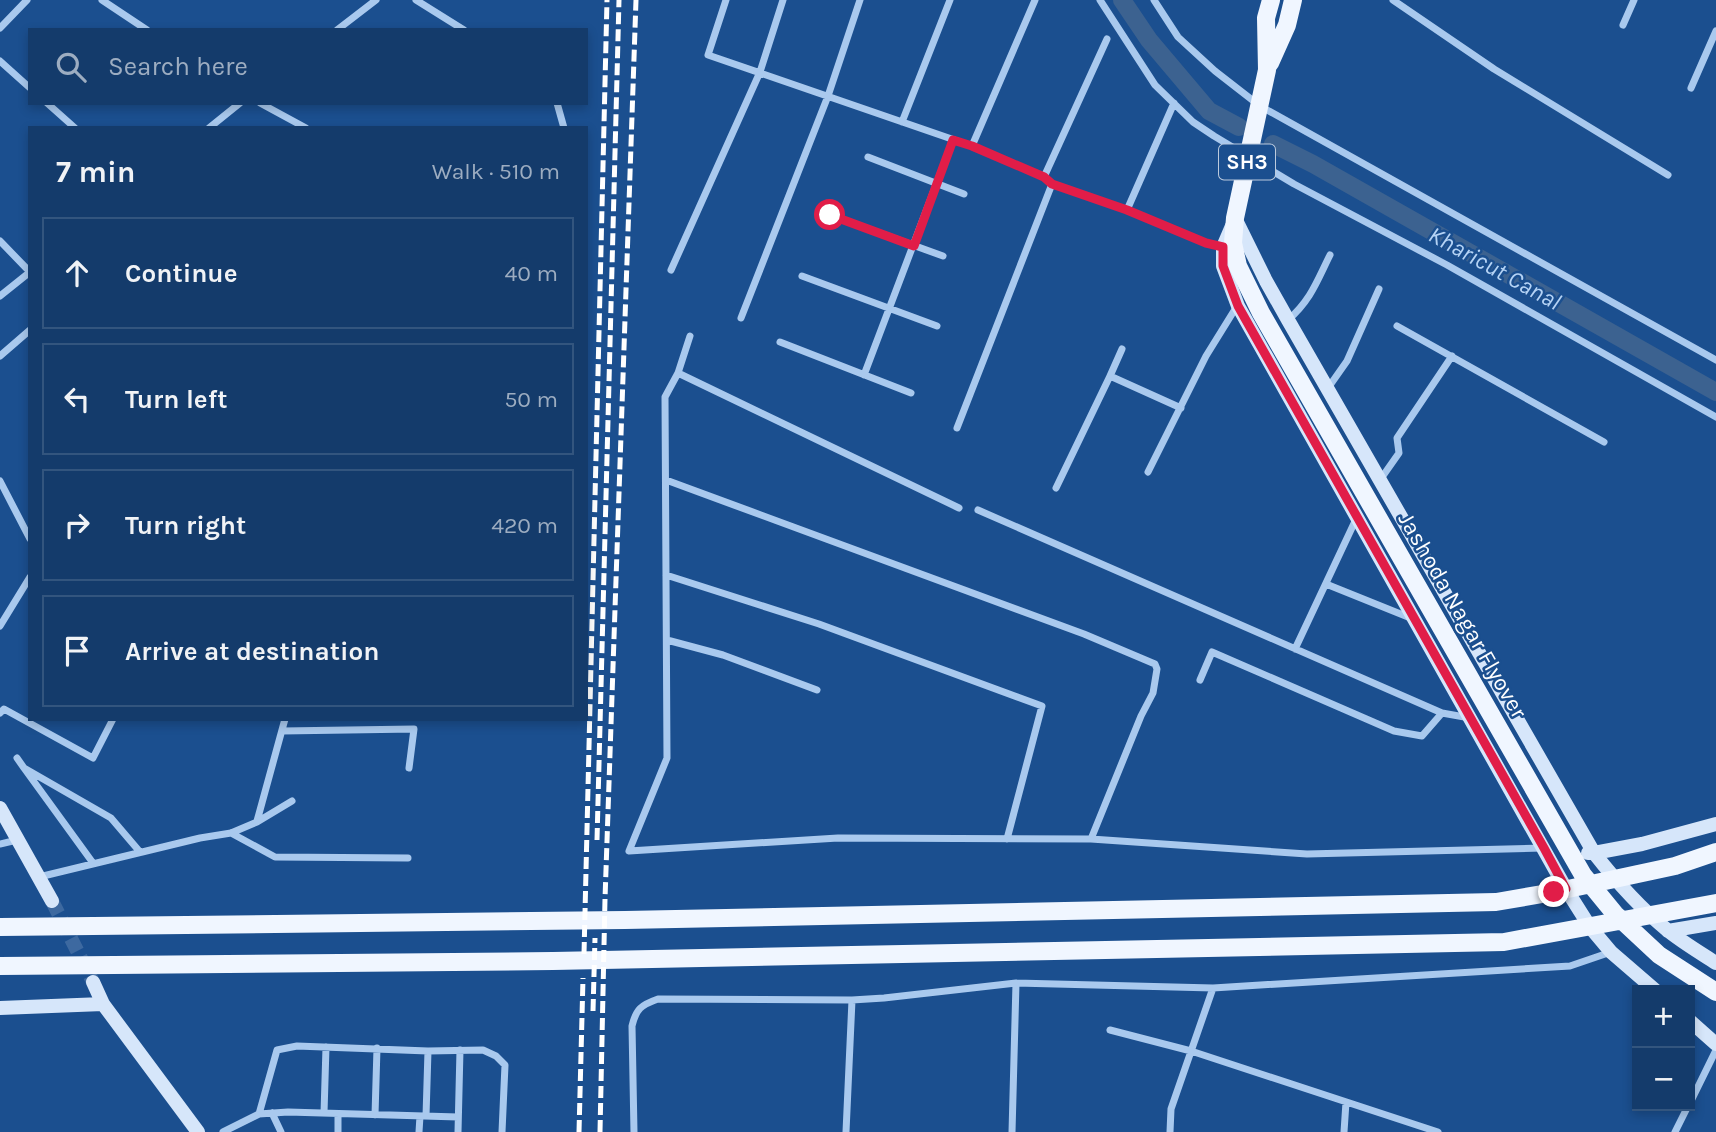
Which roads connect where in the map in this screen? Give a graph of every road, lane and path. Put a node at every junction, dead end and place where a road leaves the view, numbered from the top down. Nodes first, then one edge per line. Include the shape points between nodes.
1 (27, 0) edge
2 (102, 0) edge
3 (376, 0) edge
4 (416, 0) edge
5 (726, 0) edge
6 (783, 0) edge
7 (860, 0) edge
8 (950, 0) edge
9 (1035, 0) edge
10 (1100, 0) edge
11 (1154, 0) edge
12 (1271, 0) edge
13 (1293, 0) edge
14 (1393, 0) edge
15 (1634, 0) edge
16 (1623, 25) dead end
17 (0, 28) edge
18 (144, 28) edge
19 (340, 28) edge
20 (461, 28) edge
21 (1716, 31) edge
22 (1107, 39) dead end
23 (0, 61) edge
24 (1267, 70) junction
25 (760, 72) junction
26 (28, 86) edge
27 (1691, 88) dead end
28 (828, 96) junction
29 (1174, 103) junction
30 (49, 105) edge
31 (238, 105) edge
32 (264, 105) edge
33 (558, 105) edge
34 (1260, 106) junction
35 (902, 122) junction
36 (73, 126) edge
37 (211, 126) edge
38 (302, 126) edge
39 (564, 126) edge
40 (953, 140) junction
41 (972, 146) junction
42 (867, 156) dead end
43 (1248, 158) junction
44 (1668, 175) dead end
45 (1044, 177) junction
46 (937, 184) junction
47 (1052, 184) junction
48 (964, 194) dead end
49 (1127, 210) junction
50 (830, 215) dead end
51 (1235, 218) junction
52 (0, 241) edge
53 (914, 246) junction
54 (1229, 251) junction
55 (1330, 255) dead end
56 (943, 256) dead end
57 (28, 270) edge
58 (671, 270) dead end
59 (28, 274) edge
60 (802, 276) dead end
61 (1379, 289) dead end
62 (0, 296) edge
63 (1238, 306) junction
64 (890, 308) junction
65 (741, 318) dead end
66 (1288, 320) junction
67 (937, 326) dead end
68 (1397, 326) dead end
69 (28, 332) edge
70 (690, 336) dead end
71 (780, 342) dead end
72 (1122, 349) dead end
73 (0, 356) edge
74 (1452, 356) junction
75 (1716, 360) edge
76 (678, 373) junction
77 (864, 375) junction
78 (1110, 376) junction
79 (1327, 388) junction
80 (911, 393) dead end
81 (1181, 408) junction
82 (1716, 417) edge
83 (957, 428) dead end
84 (1604, 442) dead end
85 (1148, 471) dead end
86 (666, 480) junction
87 (1380, 480) junction
88 (0, 481) edge
89 (1056, 488) dead end
90 (959, 508) dead end
91 (978, 510) dead end
92 (1357, 517) junction
93 (28, 535) edge
94 (666, 575) junction
95 (28, 580) edge
96 (1325, 584) junction
97 (1415, 620) junction
98 (0, 626) edge
99 (667, 640) junction
100 (1295, 649) junction
101 (1200, 680) dead end
102 (817, 690) dead end
103 (0, 713) edge
104 (1442, 713) junction
105 (1470, 718) junction
106 (112, 721) edge
107 (284, 721) edge
108 (282, 731) junction
109 (17, 758) dead end
110 (24, 768) junction
111 (409, 768) dead end
112 (292, 801) dead end
113 (0, 808) edge
114 (257, 822) junction
115 (1716, 824) edge
116 (231, 833) junction
117 (1007, 839) junction
118 (1091, 839) junction
119 (18, 840) junction
120 (0, 844) edge
121 (1544, 848) junction
122 (140, 852) junction
123 (1716, 852) edge
124 (1594, 853) junction
125 (408, 858) dead end
126 (93, 863) junction
127 (39, 877) junction
128 (1614, 878) junction
129 (1566, 889) junction
130 (52, 901) tunnel mouth
131 (1716, 903) edge
132 (1650, 916) junction
133 (1716, 923) edge
134 (0, 927) edge
135 (1590, 927) junction
136 (1668, 931) junction
137 (1611, 952) junction
138 (1716, 963) edge
139 (0, 966) edge
140 (93, 982) tunnel mouth
141 (1016, 983) junction
142 (1649, 985) edge
143 (1213, 988) junction
144 (1716, 992) edge
145 (852, 1000) junction
146 (103, 1003) junction
147 (0, 1008) edge
148 (1695, 1025) edge
149 (1110, 1030) dead end
150 (1716, 1044) edge
151 (326, 1047) junction
152 (377, 1048) junction
153 (460, 1050) junction
154 (1716, 1050) edge
155 (428, 1051) junction
156 (1191, 1051) junction
157 (1695, 1092) edge
158 (1346, 1102) junction
159 (1686, 1111) edge
160 (272, 1113) junction
161 (324, 1113) junction
162 (260, 1114) junction
163 (338, 1114) junction
164 (374, 1115) junction
165 (423, 1116) junction
166 (458, 1117) junction
167 (198, 1132) edge
168 (223, 1132) edge
169 (281, 1132) edge
170 (338, 1132) edge
171 (419, 1132) edge
172 (458, 1132) edge
173 (502, 1132) edge
174 (634, 1132) edge
175 (846, 1132) edge
176 (1012, 1132) edge
177 (1170, 1132) edge
178 (1344, 1132) edge
179 (1438, 1132) edge
180 (1675, 1132) edge

1 - 17 street
2 - 18 street
3 - 19 street
4 - 20 street
5 - 25 street via 709,55
6 - 25 street
7 - 28 street
8 - 35 street
9 - 41 street
10 - 29 street via 1155,85
11 - 34 street via 1178,37
12 - 24 main road via 1266,18
13 - 24 main road
14 - 44 street via 1494,69
15 - 16 street
21 - 27 street
22 - 45 street
23 - 26 street
24 - 34 main road
25 - 28 street
25 - 58 street
28 - 35 street
28 - 65 street
29 - 43 street
29 - 49 street
30 - 36 street
31 - 37 street
32 - 38 street
33 - 39 street
34 - 43 main road, SH3
34 - 75 street
35 - 40 street
40 - 41 street
40 - 46 street
41 - 45 street
42 - 46 street
43 - 51 main road, SH3
43 - 82 street
45 - 47 street
46 - 48 street
46 - 53 street
47 - 49 street
47 - 83 street
49 - 54 street
50 - 53 street
51 - 54 main road, Jashoda Nagar Flyover / SH3
51 - 66 street
52 - 57 street
53 - 56 street
53 - 64 street
54 - 63 street, SH3 via 1223,266
54 - 144 main road, Jashoda Nagar Flyover / SH3 via 1583,875 1615,914 1659,955
55 - 66 street via 1309,297
59 - 62 street
60 - 64 street
61 - 79 street via 1347,361
63 - 81 street via 1206,356
63 - 92 street, SH3
64 - 67 street
64 - 77 street
66 - 79 street
68 - 74 street
69 - 73 street
70 - 76 street
71 - 77 street
72 - 78 street
74 - 84 street
74 - 87 street via 1396,438 1399,453
76 - 86 street via 666,397
76 - 90 street
77 - 80 street
78 - 81 street
78 - 89 street
79 - 87 street
81 - 85 street
86 - 94 street
86 - 118 street via 1155,664 1153,693
87 - 124 street
88 - 93 street
91 - 100 street
92 - 96 street
92 - 97 street, SH3
94 - 99 street
94 - 117 street via 819,624 1042,706
95 - 98 street
96 - 97 street
96 - 100 street
97 - 105 street, SH3
99 - 102 street
99 - 117 street via 667,758 629,851 838,838
100 - 104 street
101 - 104 street via 1212,652 1394,731 1422,736
103 - 106 street via 4,709 93,758
104 - 105 street
105 - 121 street
107 - 108 street
108 - 111 street via 414,729
108 - 114 street
109 - 110 street
110 - 122 street via 111,818
110 - 126 street
112 - 114 street
113 - 119 street
114 - 116 street
115 - 124 street
116 - 122 street
116 - 125 street via 275,857
117 - 118 street
118 - 121 street via 1307,855
119 - 120 street
119 - 127 street
121 - 124 street
121 - 129 street
122 - 126 street
123 - 128 main road
124 - 128 street
126 - 127 street
127 - 130 street
128 - 129 main road
128 - 132 street
129 - 134 main road via 1496,902
129 - 135 street
131 - 132 main road
132 - 135 main road
132 - 136 street
133 - 136 street
135 - 137 street
135 - 139 main road via 1504,942 553,961
136 - 138 street
137 - 142 street
137 - 143 street via 1570,966
140 - 146 street
141 - 143 street
141 - 145 street
141 - 176 street
143 - 156 street
145 - 174 street via 658,999 645,1003 632,1026
145 - 175 street
146 - 147 street
146 - 167 street
148 - 150 street
149 - 156 street
151 - 152 street
151 - 161 street
151 - 162 street via 277,1050
152 - 155 street
152 - 164 street
153 - 155 street
153 - 166 street
153 - 173 street via 483,1050 505,1065
154 - 157 street
155 - 165 street
156 - 158 street
156 - 177 street via 1171,1108
158 - 178 street
158 - 179 street
159 - 180 street
160 - 161 street
160 - 162 street
160 - 169 street
161 - 163 street
162 - 168 street
163 - 164 street
163 - 170 street
164 - 165 street
165 - 166 street
165 - 171 street
166 - 172 street

